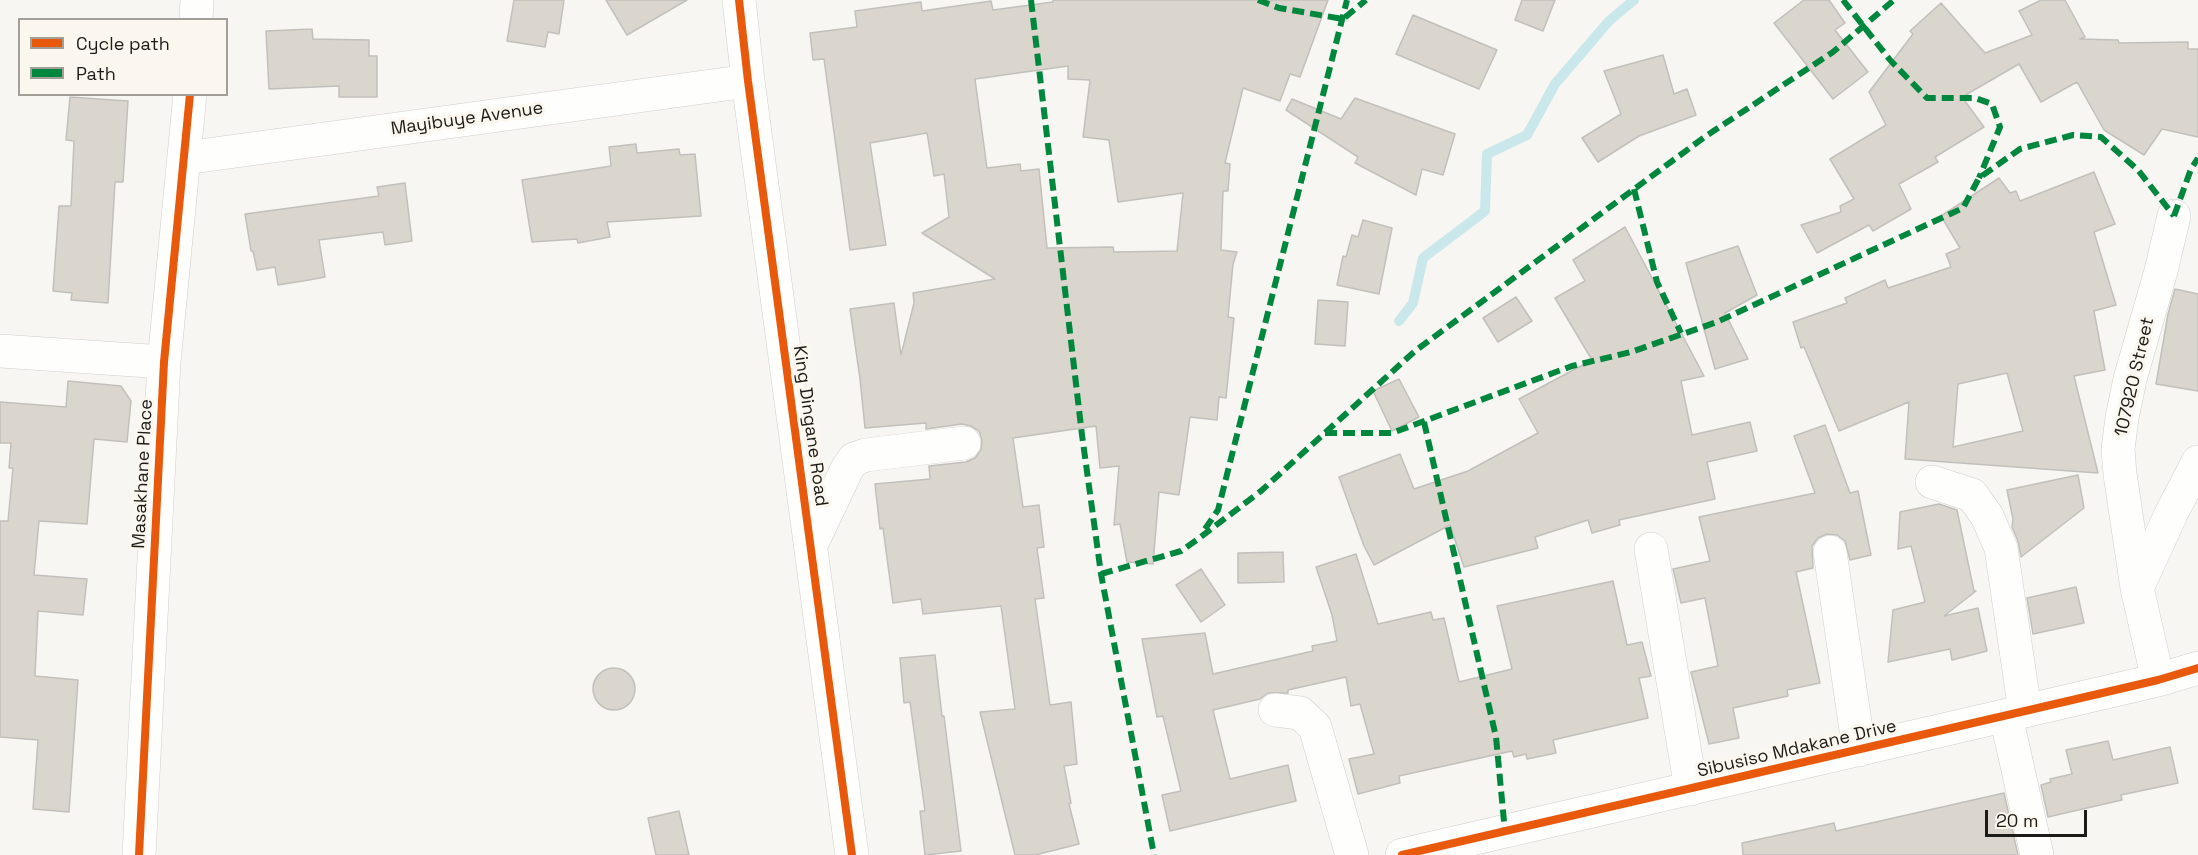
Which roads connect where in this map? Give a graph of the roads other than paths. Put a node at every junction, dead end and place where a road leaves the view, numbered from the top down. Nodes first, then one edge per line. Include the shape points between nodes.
1 (197, 0) edge
2 (739, 0) edge
3 (196, 18) edge
4 (748, 81) junction
5 (190, 96) edge
6 (185, 158) junction
7 (2174, 216) dead end
8 (0, 351) edge
9 (164, 362) junction
10 (964, 443) dead end
11 (2198, 462) edge
12 (1932, 482) dead end
13 (811, 545) junction
14 (1651, 549) dead end
15 (1830, 552) dead end
16 (2137, 588) junction
17 (2198, 668) edge
18 (2158, 680) junction
19 (1275, 710) dead end
20 (2015, 714) junction
21 (1859, 750) junction
22 (1691, 789) junction
23 (1508, 844) edge
24 (139, 855) edge
25 (852, 855) edge
26 (1352, 855) edge
27 (1402, 855) edge
28 (2037, 855) edge

1 - 3 street
2 - 4 street, King Dingane Road
4 - 6 street, Mayibuye Avenue
4 - 13 street, King Dingane Road
5 - 6 street, Masakhane Place
6 - 9 street, Masakhane Place
7 - 16 street, 107920 Street via 2130,379 2118,449
8 - 9 street
9 - 24 street, Masakhane Place
10 - 13 street via 854,459
11 - 16 street
12 - 20 street via 1972,495 1987,516 2001,548
13 - 25 street, King Dingane Road
14 - 22 street
15 - 21 street
16 - 18 street, 107920 Street
17 - 18 street, Sibusiso Mdakane Drive
18 - 20 street, Sibusiso Mdakane Drive
19 - 26 street via 1300,712 1315,727
20 - 21 street, Sibusiso Mdakane Drive
20 - 28 street
21 - 22 street, Sibusiso Mdakane Drive
22 - 23 street, Sibusiso Mdakane Drive
23 - 27 street, Sibusiso Mdakane Drive

